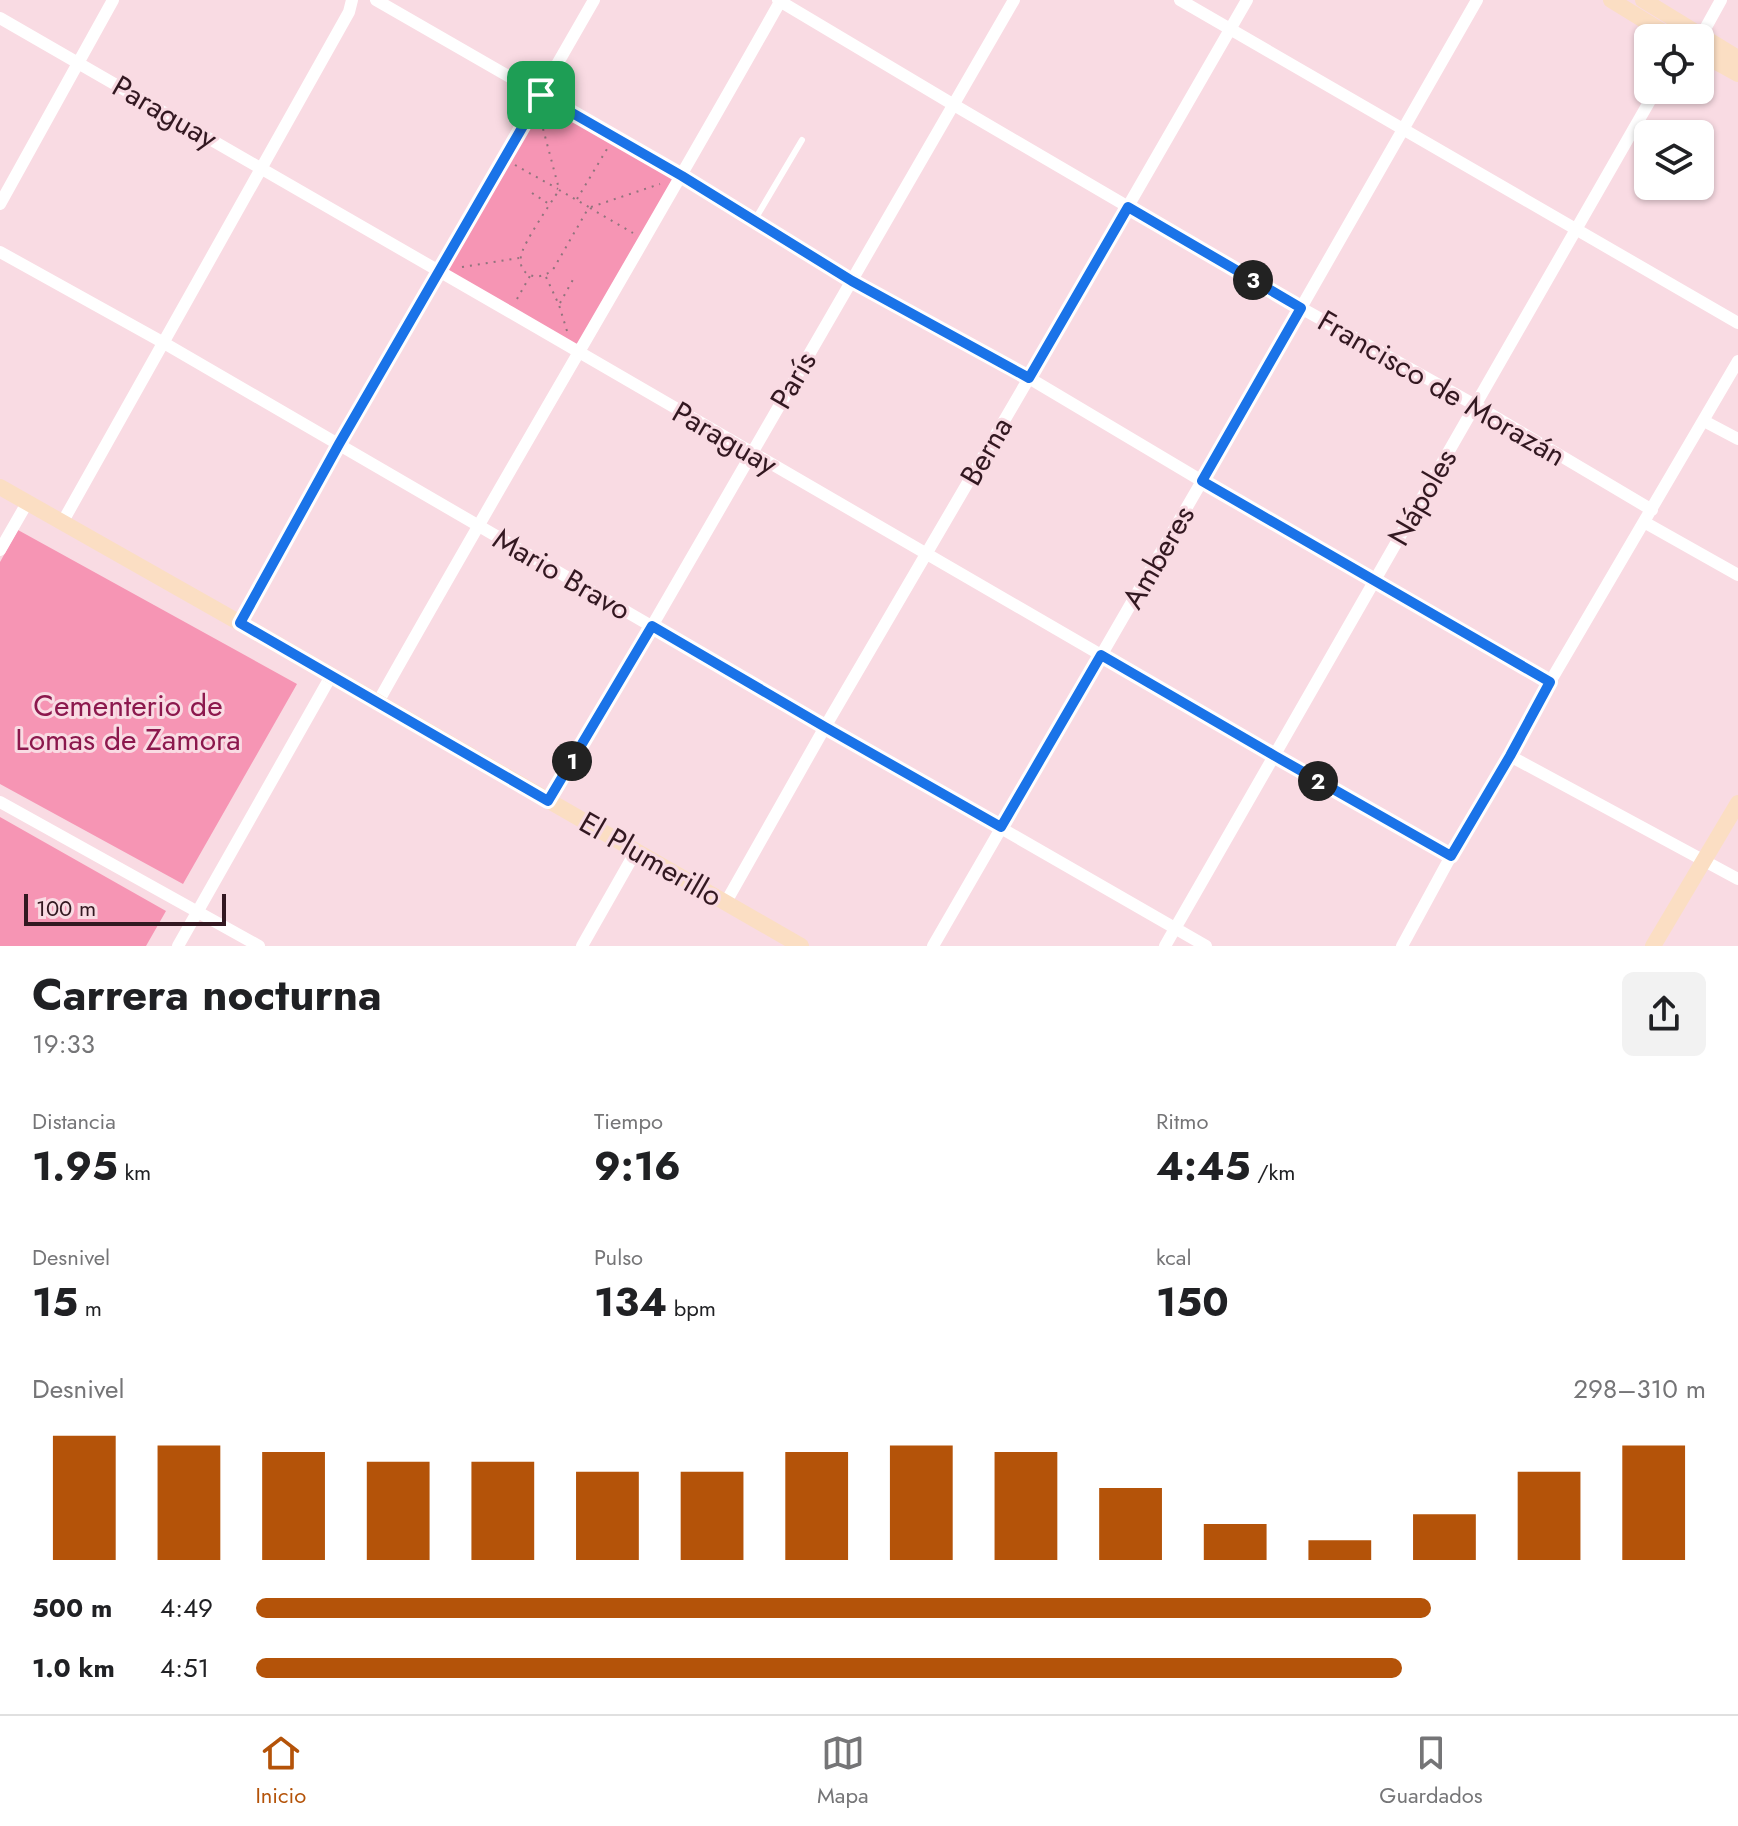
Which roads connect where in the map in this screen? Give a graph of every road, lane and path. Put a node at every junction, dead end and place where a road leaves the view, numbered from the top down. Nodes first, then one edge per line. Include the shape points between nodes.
1 (113, 0) edge
2 (352, 0) edge
3 (376, 0) edge
4 (594, 0) edge
5 (1014, 0) edge
6 (1180, 0) edge
7 (1247, 0) edge
8 (1477, 0) edge
9 (1611, 0) edge
10 (1643, 0) edge
11 (1721, 0) edge
12 (780, 1) edge
13 (0, 18) edge
14 (1650, 24) edge
15 (1677, 24) edge
16 (1702, 24) edge
17 (1230, 30) junction
18 (1714, 46) edge
19 (1738, 58) edge
20 (1714, 61) edge
21 (79, 62) junction
22 (1738, 74) edge
23 (538, 99) junction
24 (1648, 104) edge
25 (954, 105) junction
26 (1403, 130) junction
27 (615, 138) junction
28 (802, 140) dead end
29 (504, 158) junction
30 (261, 169) junction
31 (682, 176) junction
32 (559, 190) junction
33 (532, 193) dead end
34 (577, 200) junction
35 (0, 204) edge
36 (550, 204) junction
37 (589, 207) junction
38 (1128, 207) junction
39 (754, 221) junction
40 (1577, 229) junction
41 (646, 240) junction
42 (0, 252) edge
43 (520, 258) junction
44 (439, 271) junction
45 (530, 275) junction
46 (546, 276) junction
47 (575, 276) dead end
48 (852, 281) junction
49 (559, 305) junction
50 (1301, 308) junction
51 (510, 312) junction
52 (1738, 323) edge
53 (164, 343) junction
54 (576, 352) junction
55 (1738, 361) edge
56 (1029, 378) junction
57 (1475, 405) junction
58 (1704, 421) junction
59 (1738, 439) edge
60 (339, 444) junction
61 (751, 452) junction
62 (1202, 481) junction
63 (0, 487) edge
64 (27, 503) junction
65 (1652, 510) junction
66 (1644, 522) junction
67 (62, 523) junction
68 (477, 525) junction
69 (0, 550) edge
70 (926, 554) junction
71 (1738, 575) edge
72 (1374, 580) junction
73 (240, 623) junction
74 (652, 626) junction
75 (1101, 655) junction
76 (331, 676) junction
77 (1550, 682) junction
78 (378, 702) junction
79 (825, 727) junction
80 (1275, 756) junction
81 (1510, 756) junction
82 (548, 801) junction
83 (0, 802) edge
84 (1738, 803) edge
85 (1001, 827) junction
86 (636, 851) junction
87 (1451, 856) junction
88 (1705, 860) junction
89 (1738, 879) edge
90 (726, 902) junction
91 (198, 912) junction
92 (1175, 928) junction
93 (178, 946) edge
94 (259, 946) edge
95 (582, 946) edge
96 (801, 946) edge
97 (933, 946) edge
98 (1165, 946) edge
99 (1206, 946) edge
100 (1402, 946) edge
101 (1653, 946) edge

1 - 21 street
2 - 30 street
3 - 23 street
4 - 23 street
5 - 25 street, París
6 - 17 street
7 - 17 street, Berna
8 - 26 street, Amberes
9 - 14 street
10 - 15 street
11 - 16 street
12 - 25 street, Francisco de Morazán
12 - 31 street
13 - 21 street, Paraguay
17 - 26 street
17 - 38 street, Berna
18 - 19 street
20 - 22 street
21 - 30 street, Paraguay
21 - 35 street
23 - 27 street
23 - 29 street
23 - 32 path
24 - 40 street, Nápoles
25 - 38 street, Francisco de Morazán
25 - 48 street, París
26 - 40 street
26 - 50 street, Amberes
27 - 31 street
27 - 34 path
28 - 39 lane
29 - 32 path
29 - 44 street
30 - 44 street, Paraguay
30 - 53 street
31 - 37 path
31 - 39 street
31 - 41 street
32 - 34 path
32 - 36 path
33 - 36 path
34 - 37 path
36 - 43 path
37 - 41 path
37 - 46 path
38 - 50 street, Francisco de Morazán
38 - 56 street, Berna
39 - 48 street
40 - 52 street
40 - 57 street, Nápoles
41 - 54 street
42 - 53 street, Mario Bravo
43 - 44 path
43 - 45 path
44 - 51 street, Paraguay
44 - 60 street
45 - 46 path
45 - 51 path
46 - 49 path
47 - 49 path
48 - 56 street
48 - 61 street, París
49 - 54 path
50 - 57 street, Francisco de Morazán
50 - 62 street, Amberes
51 - 54 street, Paraguay
53 - 60 street, Mario Bravo
53 - 67 street
54 - 61 street, Paraguay
54 - 68 street
55 - 58 street
56 - 62 street
56 - 70 street, Berna
57 - 65 street, Francisco de Morazán
57 - 72 street, Nápoles
58 - 59 street
58 - 65 street
60 - 68 street, Mario Bravo
60 - 73 street
61 - 70 street, Paraguay
61 - 74 street, París
62 - 72 street
62 - 75 street, Amberes
63 - 64 street, El Plumerillo
64 - 67 street, El Plumerillo
64 - 69 street
65 - 66 street
66 - 71 street
66 - 77 street
67 - 73 street, El Plumerillo
68 - 74 street, Mario Bravo
68 - 78 street
70 - 75 street, Paraguay
70 - 79 street, Berna
72 - 77 street
72 - 80 street, Nápoles
73 - 76 street, El Plumerillo
74 - 79 street, Mario Bravo
74 - 82 street, París
75 - 80 street, Paraguay
75 - 85 street, Amberes
76 - 78 street, El Plumerillo
76 - 91 street
77 - 81 street
78 - 82 street, El Plumerillo
79 - 85 street, Mario Bravo
79 - 90 street, Berna
80 - 87 street, Paraguay
80 - 92 street, Nápoles
81 - 87 street
81 - 88 street
82 - 86 street, El Plumerillo
83 - 91 street
84 - 88 street
85 - 92 street, Mario Bravo
85 - 97 street, Amberes
86 - 90 street, El Plumerillo
86 - 95 street
87 - 100 street
88 - 89 street
88 - 101 street
90 - 96 street, El Plumerillo
91 - 93 street
91 - 94 street
92 - 98 street, Nápoles
92 - 99 street, Mario Bravo

